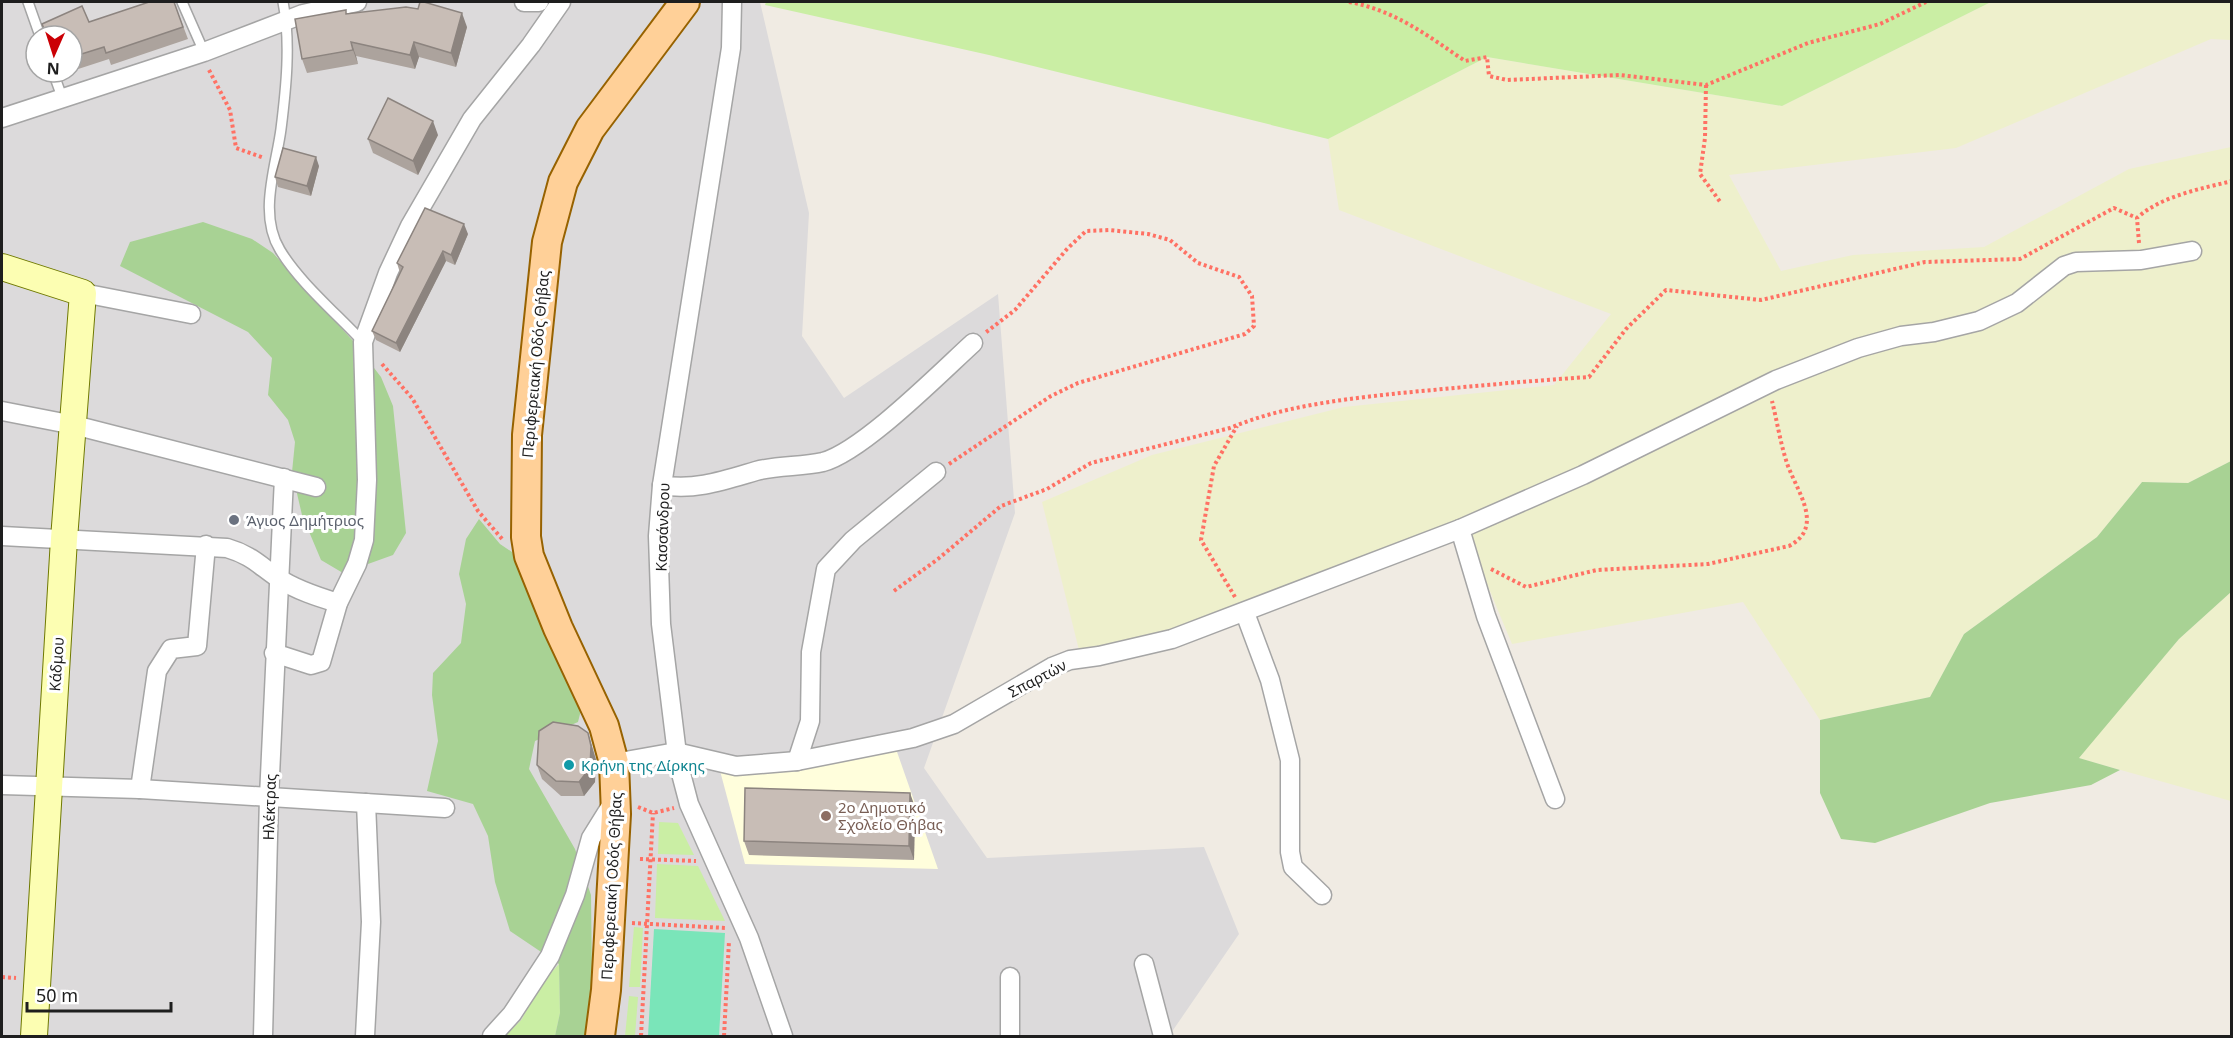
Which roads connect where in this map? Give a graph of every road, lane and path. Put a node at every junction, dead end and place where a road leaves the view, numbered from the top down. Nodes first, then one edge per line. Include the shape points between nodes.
1 (28, 2) edge
2 (182, 2) edge
3 (283, 2) edge
4 (357, 2) edge
5 (524, 2) edge
6 (538, 2) edge
7 (561, 2) edge
8 (684, 2) edge
9 (732, 2) edge
10 (1349, 2) edge
11 (1926, 2) edge
12 (287, 21) junction
13 (36, 24) edge
14 (204, 52) junction
15 (209, 70) dead end
16 (57, 84) edge
17 (1706, 85) junction
18 (62, 97) junction
19 (2, 118) edge
20 (274, 162) junction
21 (2232, 181) edge
22 (1721, 203) dead end
23 (2137, 219) junction
24 (2192, 251) dead end
25 (2141, 260) junction
26 (2, 267) edge
27 (83, 293) junction
28 (191, 314) dead end
29 (363, 342) junction
30 (973, 343) joint
31 (1766, 385) junction
32 (2, 411) edge
33 (1238, 424) junction
34 (74, 425) junction
35 (936, 472) joint
36 (284, 478) junction
37 (662, 486) junction
38 (316, 487) dead end
39 (1460, 529) junction
40 (2, 536) edge
41 (64, 539) junction
42 (206, 545) junction
43 (530, 556) junction
44 (1468, 559) junction
45 (278, 578) junction
46 (894, 591) dead end
47 (338, 603) junction
48 (1245, 613) junction
49 (274, 653) junction
50 (676, 752) junction
51 (797, 761) junction
52 (614, 763) junction
53 (2, 785) edge
54 (48, 787) junction
55 (140, 789) junction
56 (269, 797) junction
57 (616, 797) junction
58 (1554, 799) dead end
59 (366, 803) junction
60 (446, 808) dead end
61 (653, 813) dead end
62 (640, 859) dead end
63 (651, 860) junction
64 (696, 861) dead end
65 (1322, 895) dead end
66 (631, 923) dead end
67 (647, 923) junction
68 (730, 928) dead end
69 (729, 939) dead end
70 (1144, 964) dead end
71 (1010, 977) dead end
72 (34, 1036) edge
73 (263, 1036) edge
74 (365, 1036) edge
75 (492, 1036) edge
76 (600, 1036) edge
77 (641, 1036) edge
78 (724, 1036) edge
79 (783, 1036) edge
80 (1010, 1036) edge
81 (1163, 1036) edge

1 - 13 lane
2 - 14 lane
3 - 12 lane
4 - 12 street
5 - 6 street
7 - 29 street via 472,119 440,171 388,273
8 - 43 main road, Περιφερειακή Οδός Θήβας via 590,129 563,182 554,211 535,338 527,435 526,537
9 - 37 street, Κασσάνδρου via 731,48
10 - 17 path via 1372,6 1410,23 1465,60 1487,57 1489,76 1507,80 1620,75
11 - 17 path via 1880,24 1808,43
12 - 14 street
12 - 20 lane via 284,96
14 - 18 street
15 - 20 path via 230,110 236,148
16 - 18 lane
17 - 22 path via 1700,174
18 - 19 street
20 - 29 lane via 269,210 279,250
21 - 23 path via 2176,197 2146,209
23 - 25 path
23 - 33 path via 2114,208 2020,259 1925,262 1761,300 1666,290 1626,329 1589,377 1347,399
24 - 25 street, Σπαρτών
25 - 31 street, Σπαρτών via 2076,262 2064,266 2018,303 1980,321 1858,348
26 - 27 main road
27 - 28 street
27 - 34 main road, Κάδμου
29 - 43 path via 412,398 478,511 512,548
29 - 47 street via 367,526 357,564
30 - 35 path via 1015,310 1086,231 1148,234 1170,240 1198,263 1239,277 1252,296 1254,326 1245,334 1078,383 1051,396
30 - 37 street via 880,426 825,461 763,469 699,486
31 - 39 street, Σπαρτών via 1583,475
31 - 44 path via 1789,472 1805,500 1806,526 1800,540 1789,546 1708,564 1598,570 1526,587
32 - 34 street
33 - 46 path via 1091,463 1047,489 1001,506
33 - 48 path via 1214,466 1201,540
34 - 36 street
34 - 41 main road, Κάδμου
35 - 51 street via 853,540 826,568 811,651 810,722
36 - 38 street
36 - 45 street, Ηλέκτρας
37 - 50 street, Κασσάνδρου via 658,536 661,624
39 - 44 street
39 - 48 street, Σπαρτών
40 - 41 street
41 - 42 street
41 - 54 main road, Κάδμου
42 - 45 street via 244,553
42 - 55 street via 197,646 171,649 157,671
43 - 52 main road, Περιφερειακή Οδός Θήβας via 558,628 595,705
44 - 58 street
45 - 47 street
45 - 49 street, Ηλέκτρας
47 - 49 street via 317,665
48 - 51 street, Σπαρτών via 1172,639 1070,660 954,724 913,738
48 - 65 street via 1270,680 1290,760 1293,867
49 - 56 street, Ηλέκτρας
50 - 51 street, Σπαρτών via 736,766
50 - 52 street
50 - 79 street, Κασσάνδρου via 689,804 749,938
52 - 57 main road, Περιφερειακή Οδός Θήβας
53 - 54 street
54 - 55 street
54 - 72 main road, Κάδμου
55 - 56 street
56 - 59 street
56 - 73 street, Ηλέκτρας
57 - 75 street via 591,838 586,864 550,956 512,1014
57 - 76 main road, Περιφερειακή Οδός Θήβας
59 - 60 street
59 - 74 street via 372,922
61 - 63 path
62 - 63 path
63 - 64 path
63 - 67 path
66 - 67 path
67 - 68 path
67 - 77 path
69 - 78 path
70 - 81 street
71 - 80 street

